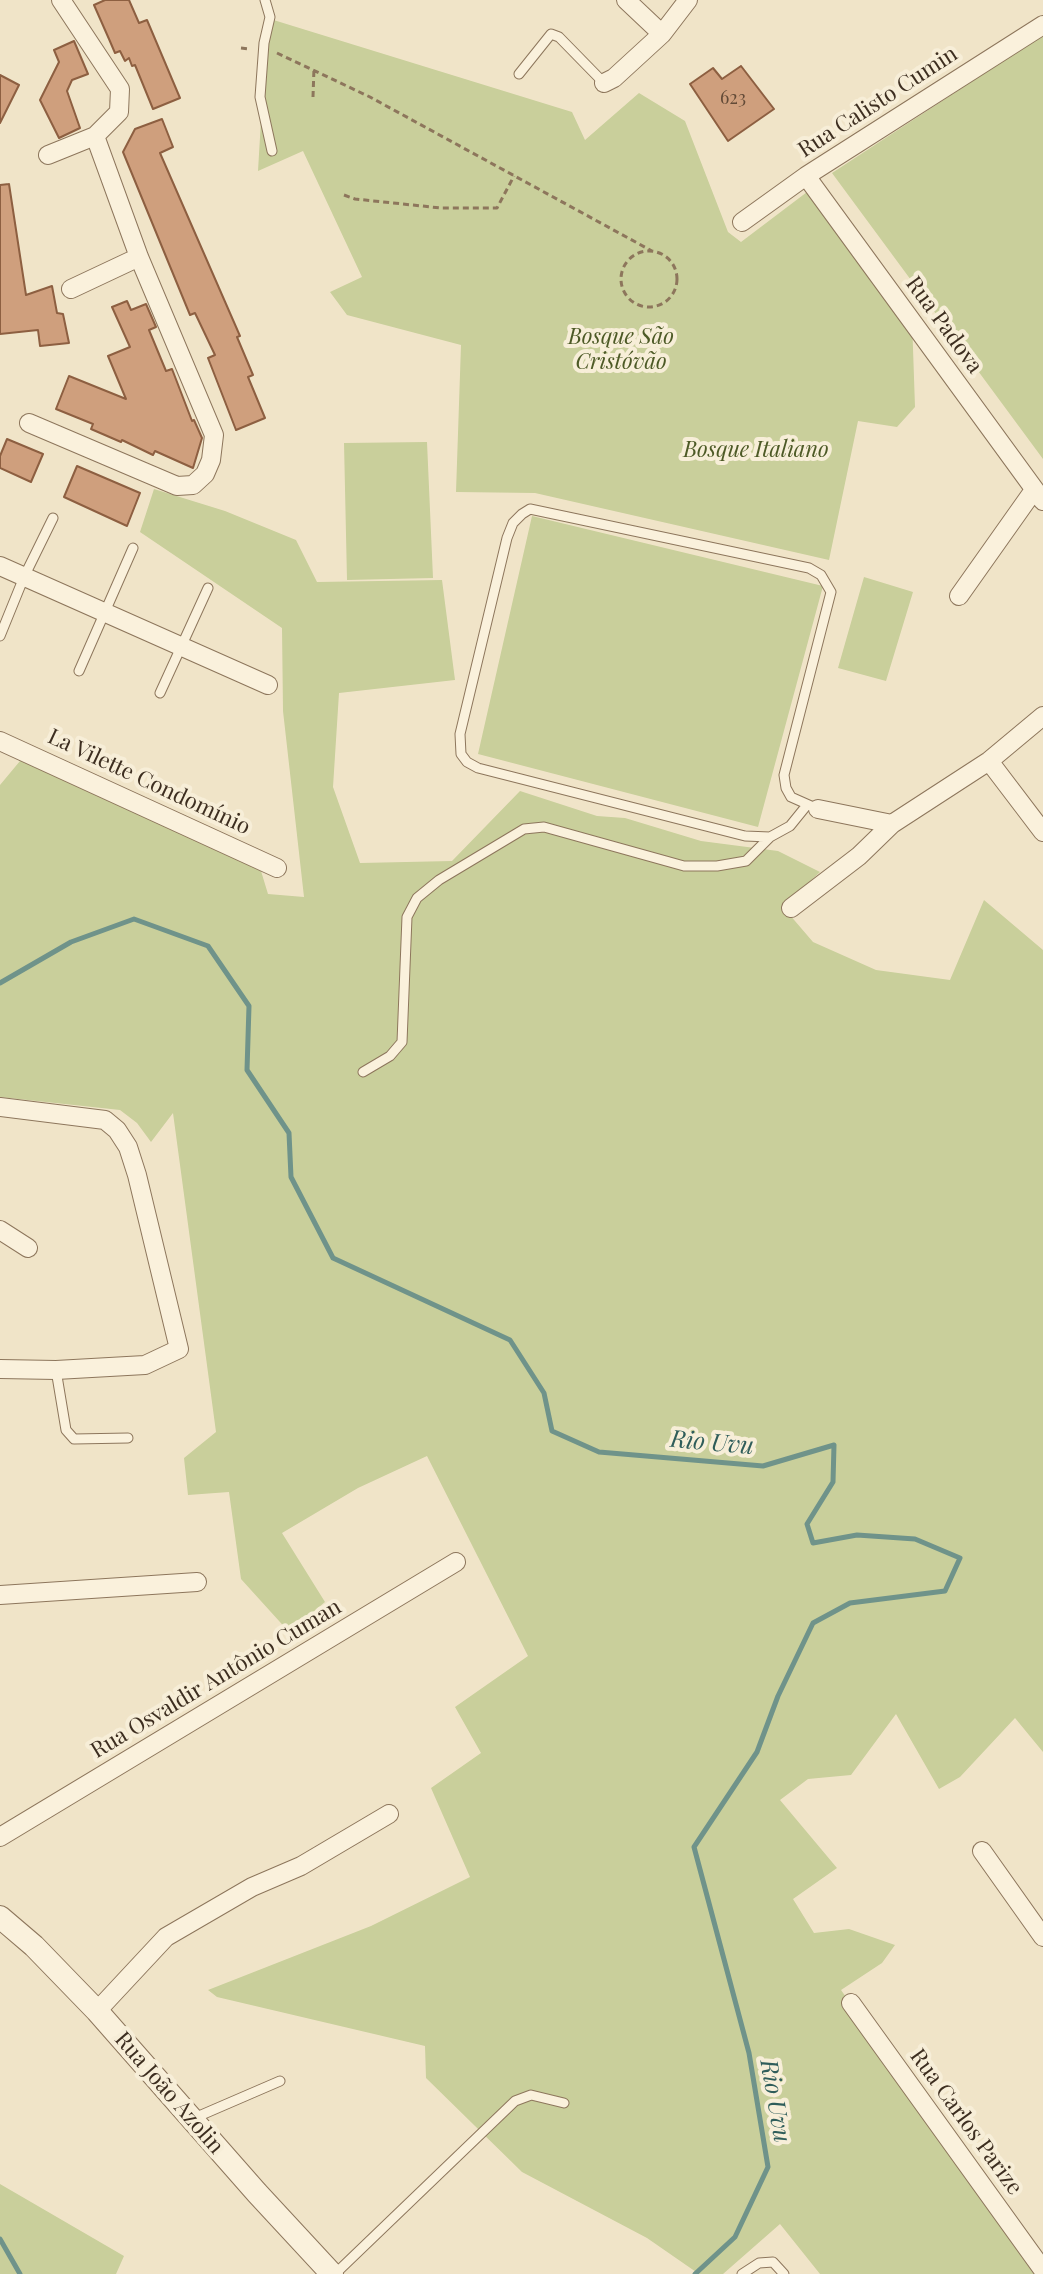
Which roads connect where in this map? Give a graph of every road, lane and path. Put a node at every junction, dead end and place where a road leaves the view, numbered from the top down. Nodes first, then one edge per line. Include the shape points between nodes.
1 (61, 0) edge
2 (265, 0) edge
3 (626, 0) edge
4 (688, 0) edge
5 (1043, 25) edge
6 (662, 34) junction
7 (264, 50) junction
8 (314, 68) junction
9 (519, 74) dead end
10 (604, 83) joint
11 (313, 97) dead end
12 (95, 136) junction
13 (272, 151) dead end
14 (48, 155) dead end
15 (514, 176) junction
16 (806, 176) junction
17 (344, 195) dead end
18 (742, 222) dead end
19 (652, 251) junction
20 (139, 257) junction
21 (71, 289) dead end
22 (29, 423) dead end
23 (1038, 495) edge
24 (53, 518) dead end
25 (133, 548) dead end
26 (0, 566) edge
27 (24, 577) junction
28 (208, 588) dead end
29 (959, 596) dead end
30 (104, 613) junction
31 (0, 636) edge
32 (180, 646) junction
33 (79, 671) dead end
34 (268, 685) dead end
35 (160, 693) dead end
36 (1043, 716) edge
37 (0, 741) edge
38 (989, 761) junction
39 (812, 807) junction
40 (892, 824) junction
41 (1043, 832) edge
42 (770, 837) junction
43 (277, 868) dead end
44 (791, 908) dead end
45 (363, 1072) dead end
46 (0, 1107) edge
47 (0, 1230) edge
48 (28, 1248) dead end
49 (0, 1369) edge
50 (56, 1370) junction
51 (128, 1438) dead end
52 (456, 1562) dead end
53 (197, 1582) dead end
54 (0, 1595) edge
55 (389, 1814) dead end
56 (0, 1837) edge
57 (982, 1851) dead end
58 (0, 1917) edge
59 (1043, 1937) edge
60 (851, 2003) dead end
61 (97, 2011) junction
62 (280, 2081) dead end
63 (564, 2103) dead end
64 (192, 2119) junction
65 (1043, 2270) edge
66 (334, 2274) edge
67 (742, 2274) edge
68 (784, 2274) edge

1 - 12 street via 120,89 119,112
2 - 7 lane via 270,17
3 - 6 street
4 - 6 street
5 - 16 street, Rua Calisto Cumin
6 - 10 street
7 - 8 path
7 - 13 lane via 260,97
8 - 11 path
8 - 15 path
9 - 10 lane via 551,34
12 - 14 street
12 - 20 street
15 - 17 path via 497,208 441,208
15 - 19 path
16 - 18 street, Rua Calisto Cumin
16 - 23 street, Rua Padova
19 - 19 path via 669,260 677,276 667,301 650,308 630,301 620,283 632,256
20 - 21 street
20 - 22 street via 214,435 205,474 193,485 177,486
23 - 29 street
24 - 27 lane
25 - 30 lane
26 - 27 street
27 - 30 street
27 - 31 lane
28 - 32 lane
30 - 32 street
30 - 33 lane
32 - 34 street
32 - 35 lane
36 - 38 street
37 - 43 street, La Vilette Condomínio
38 - 40 street
38 - 41 street
39 - 40 street
39 - 42 lane
39 - 42 lane via 791,797 784,775 831,592 821,575 809,568 530,509 522,514 507,538 460,734 467,762 745,836
40 - 44 street
42 - 45 lane via 746,861 684,866 544,827 524,829 417,898 407,917 402,1042
46 - 50 street via 105,1120 117,1130 137,1175 179,1349 145,1365
47 - 48 street
49 - 50 street
50 - 51 lane via 66,1430 74,1439
52 - 56 street, Rua Osvaldir Antônio Cuman
53 - 54 street
55 - 61 street via 166,1937
57 - 59 street
58 - 61 street, Rua João Azolin
60 - 65 street, Rua Carlos Parize
61 - 64 street, Rua João Azolin
62 - 64 lane
63 - 66 lane via 531,2095 515,2101
64 - 66 street, Rua João Azolin
67 - 68 lane via 759,2263 773,2262

